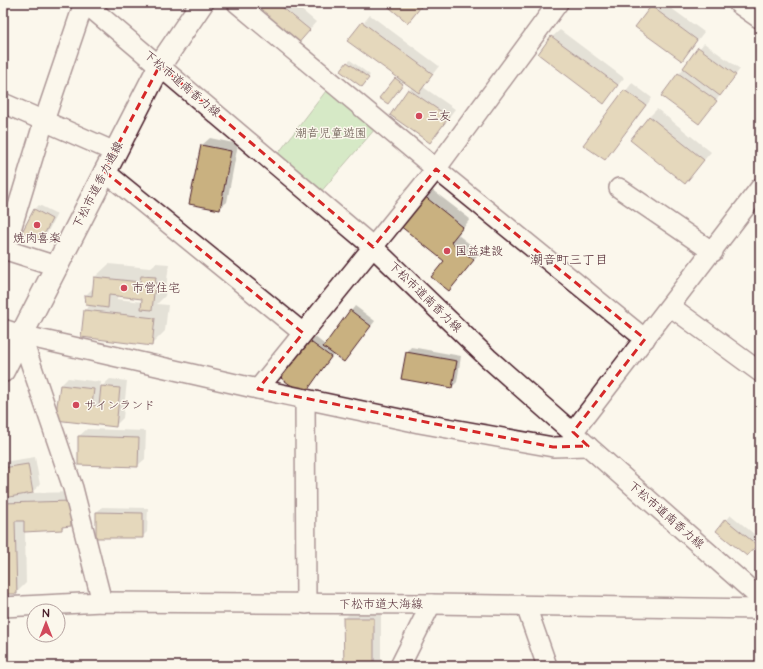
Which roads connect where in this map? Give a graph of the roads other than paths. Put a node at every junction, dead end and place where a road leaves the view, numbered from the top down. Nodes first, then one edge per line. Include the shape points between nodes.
1 (84, 3) edge
2 (202, 3) edge
3 (237, 3) edge
4 (558, 3) edge
5 (740, 3) edge
6 (760, 17) edge
7 (160, 65) junction
8 (3, 103) edge
9 (44, 121) junction
10 (115, 152) junction
11 (436, 169) junction
12 (104, 171) junction
13 (618, 188) dead end
14 (760, 188) edge
15 (373, 247) junction
16 (4, 249) edge
17 (713, 252) junction
18 (56, 266) junction
19 (670, 306) junction
20 (12, 332) edge
21 (303, 333) junction
22 (645, 339) junction
23 (3, 371) edge
24 (760, 372) edge
25 (258, 389) junction
26 (305, 399) junction
27 (574, 432) junction
28 (588, 446) junction
29 (760, 598) edge
30 (102, 602) junction
31 (306, 604) junction
32 (431, 604) junction
33 (526, 606) junction
34 (3, 607) edge
35 (760, 609) edge
36 (400, 666) edge
37 (547, 666) edge

1 - 7 street, 下松市道南香力線
1 - 9 street
2 - 7 street, 下松市道香力通線
3 - 11 street
4 - 11 street
5 - 6 street
7 - 10 street, 下松市道香力通線
7 - 15 street, 下松市道南香力線
8 - 9 street
9 - 10 street
9 - 16 street
10 - 12 street, 下松市道香力通線
11 - 15 street
11 - 22 street
12 - 18 street, 下松市道香力通線
12 - 21 street
13 - 17 street
14 - 17 street
15 - 21 street
15 - 27 street, 下松市道南香力線 via 488,358
16 - 18 street
17 - 19 street
18 - 20 street, 下松市道香力通線
19 - 22 street
19 - 24 street
20 - 23 street, 下松市道香力通線
20 - 25 street
20 - 30 street via 73,488
21 - 25 street
22 - 27 street
25 - 26 street
26 - 28 street via 553,447
26 - 31 street
27 - 28 street, 下松市道南香力線
28 - 29 street, 下松市道南香力線
30 - 31 street, 下松市道大海線
30 - 34 street, 下松市道大海線
31 - 32 street, 下松市道大海線
32 - 33 street, 下松市道大海線
32 - 36 street
33 - 35 street, 下松市道大海線
33 - 37 street

